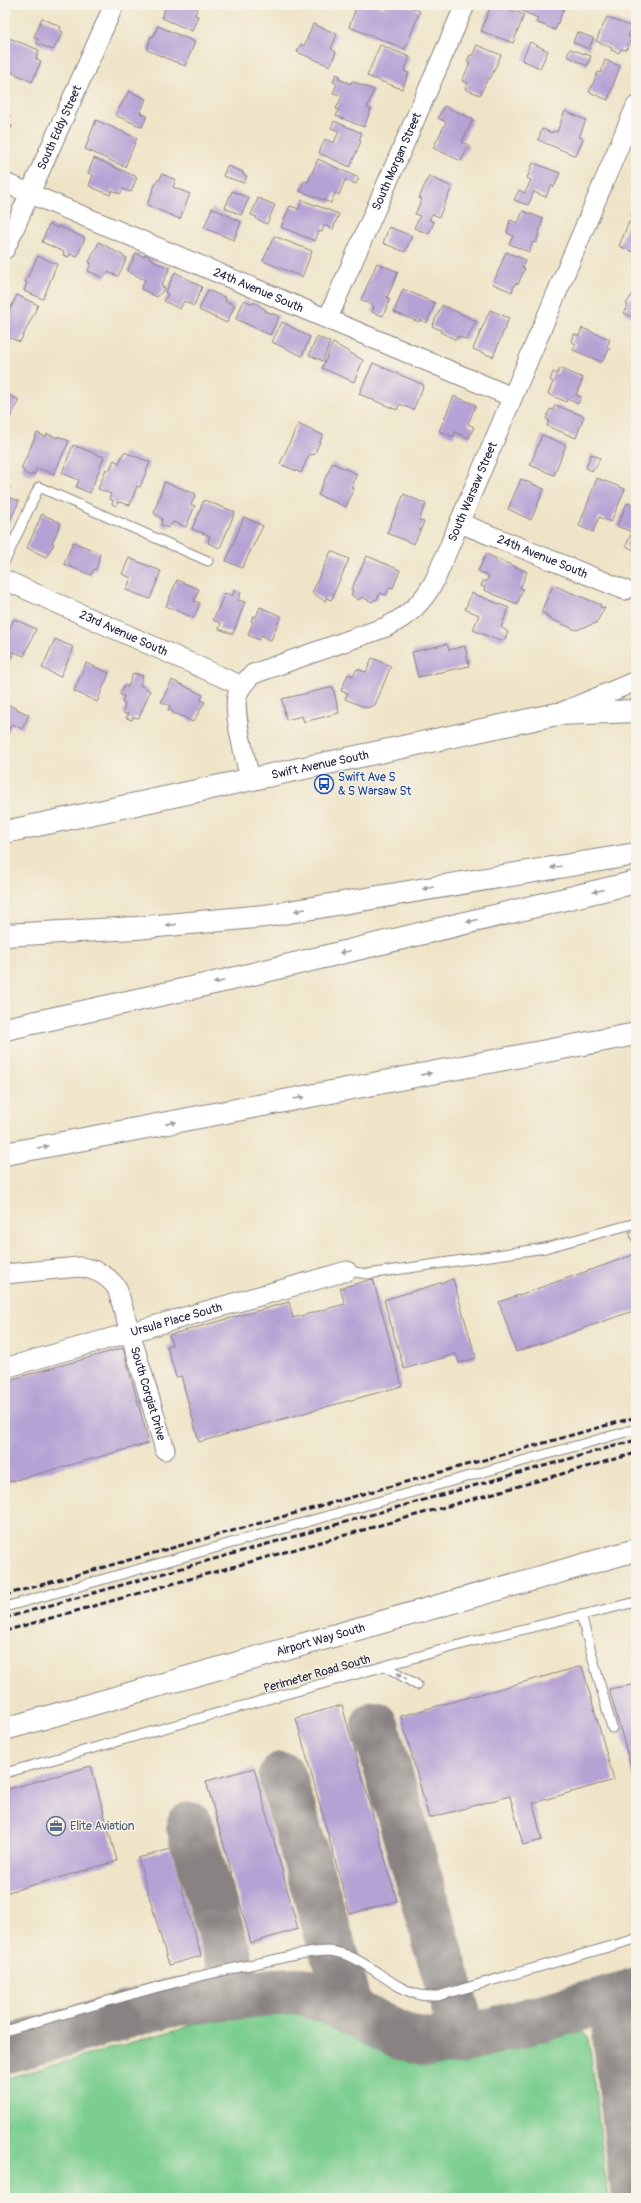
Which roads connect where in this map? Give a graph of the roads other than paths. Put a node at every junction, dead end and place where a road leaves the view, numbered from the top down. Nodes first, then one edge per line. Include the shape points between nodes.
1 (114, 5) edge
2 (465, 5) edge
3 (636, 106) edge
4 (5, 184) edge
5 (30, 194) junction
6 (5, 249) edge
7 (328, 318) junction
8 (512, 398) junction
9 (460, 523) junction
10 (5, 561) edge
11 (208, 561) dead end
12 (5, 580) edge
13 (625, 590) dead end
14 (636, 681) edge
15 (242, 686) junction
16 (636, 711) edge
17 (557, 714) junction
18 (250, 780) junction
19 (5, 832) edge
20 (636, 854) edge
21 (636, 882) edge
22 (5, 935) edge
23 (5, 1029) edge
24 (636, 1034) edge
25 (5, 1154) edge
26 (636, 1223) edge
27 (347, 1272) joint
28 (5, 1274) edge
29 (131, 1332) junction
30 (5, 1368) edge
31 (636, 1429) edge
32 (165, 1450) dead end
33 (636, 1550) edge
34 (636, 1602) edge
35 (5, 1607) edge
36 (581, 1615) junction
37 (387, 1667) junction
38 (417, 1685) dead end
39 (612, 1728) dead end
40 (5, 1729) edge
41 (5, 1773) edge
42 (636, 1939) edge
43 (5, 2031) edge

1 - 5 street, South Eddy Street
2 - 7 street, South Morgan Street
3 - 8 street, South Warsaw Street
4 - 5 street, 24th Avenue South
5 - 6 street, South Eddy Street
5 - 7 street, 24th Avenue South
7 - 8 street, 24th Avenue South
8 - 9 street, South Warsaw Street
9 - 13 street, 24th Avenue South
9 - 15 street, South Warsaw Street via 435,580 417,608 402,619 379,630 253,674
10 - 11 lane via 39,488
12 - 15 street, 23rd Avenue South
14 - 17 street
15 - 18 street via 237,696 236,709
16 - 17 main road, Swift Avenue South
17 - 18 main road, Swift Avenue South
18 - 19 main road, Swift Avenue South
20 -> 22 main road via 265,916 136,928
21 -> 23 main road via 240,978
25 -> 24 main road
26 - 27 lane via 545,1248 368,1274
27 - 29 street, Ursula Place South
28 - 29 street, South Corgiat Drive via 79,1267 103,1274 118,1288
29 - 30 street, Ursula Place South
29 - 32 street, South Corgiat Drive
31 - 35 lane
33 - 40 main road, Airport Way South
34 - 36 lane, Perimeter Road South
36 - 37 lane, Perimeter Road South via 470,1642
36 - 39 lane
38 -> 37 lane
37 - 41 lane, Perimeter Road South
42 - 43 lane via 438,1996 420,1995 402,1987 350,1956 339,1953 310,1953 240,1967

